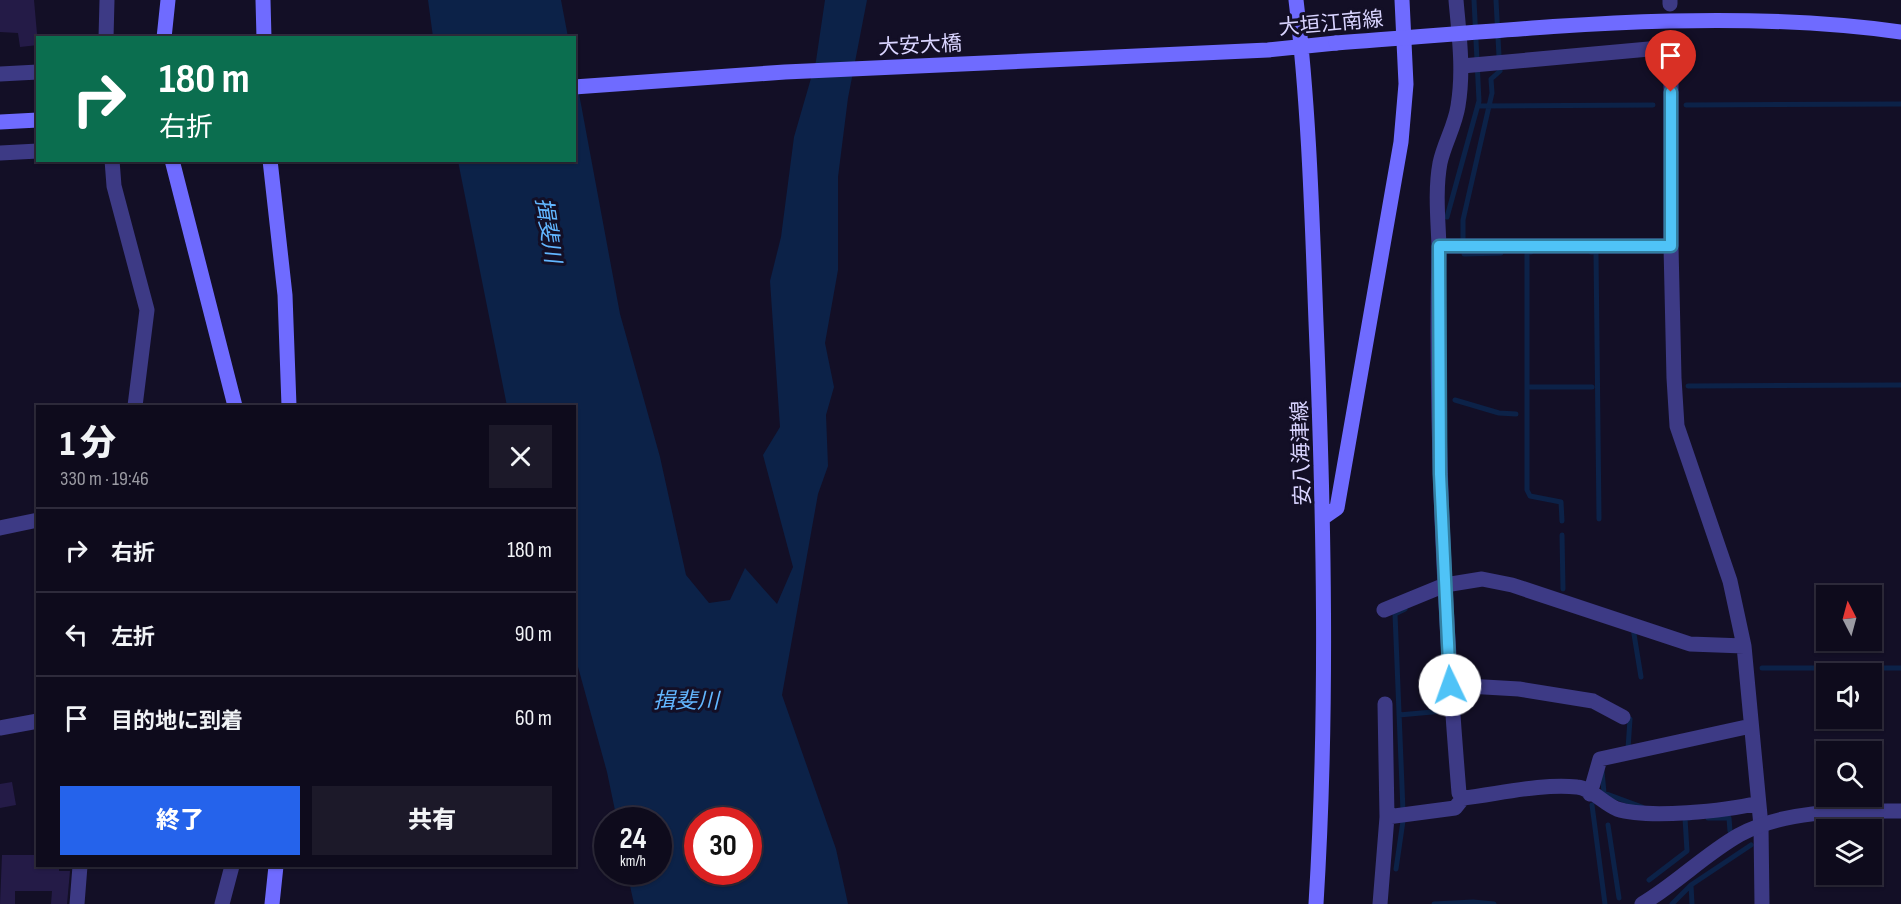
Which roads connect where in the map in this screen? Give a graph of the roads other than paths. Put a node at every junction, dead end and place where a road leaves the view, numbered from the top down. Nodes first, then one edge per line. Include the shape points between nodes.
1 (107, 0) edge
2 (168, 0) edge
3 (263, 0) edge
4 (1296, 0) edge
5 (1402, 0) edge
6 (1456, 0) edge
7 (1901, 32) edge
8 (106, 36) edge
9 (164, 36) edge
10 (264, 36) edge
11 (1302, 45) junction
12 (1268, 50) joint
13 (1462, 66) junction
14 (36, 72) edge
15 (0, 74) edge
16 (576, 87) edge
17 (36, 120) edge
18 (0, 122) edge
19 (36, 151) edge
20 (0, 153) edge
21 (112, 162) edge
22 (173, 162) edge
23 (270, 162) edge
24 (1439, 246) junction
25 (1671, 246) junction
26 (135, 405) edge
27 (235, 405) edge
28 (289, 405) edge
29 (1324, 517) junction
30 (36, 520) edge
31 (0, 528) edge
32 (1445, 585) junction
33 (1384, 610) dead end
34 (1744, 646) junction
35 (1450, 685) junction
36 (1385, 704) dead end
37 (1623, 717) dead end
38 (36, 721) edge
39 (1751, 726) junction
40 (0, 728) edge
41 (1590, 794) junction
42 (1463, 798) junction
43 (1758, 803) junction
44 (1901, 811) edge
45 (1387, 817) junction
46 (1761, 826) junction
47 (80, 867) edge
48 (232, 867) edge
49 (276, 867) edge
50 (77, 904) edge
51 (222, 904) edge
52 (272, 904) edge
53 (1316, 904) edge
54 (1380, 904) edge
55 (1642, 904) edge
56 (1762, 904) edge

1 - 8 street
2 - 9 main road
3 - 10 main road
4 - 11 main road, 安八海津線
5 - 29 main road via 1406,84 1399,152 1337,508
6 - 13 street
7 - 11 main road, 大垣江南線, bridge via 1805,22 1711,20
11 - 12 main road, 大垣江南線
11 - 29 main road, 安八海津線
12 - 16 main road, 大安大橋 via 785,72
13 - 24 street via 1458,106 1440,162
13 - 25 street via 1671,44
14 - 15 street
17 - 18 main road
19 - 20 street
21 - 26 street via 114,186 147,310
22 - 27 main road
23 - 28 main road via 285,294
24 - 25 street
24 - 32 street via 1440,474
25 - 34 street via 1677,426 1730,581
29 - 53 main road, 安八海津線 via 1324,778
30 - 31 street
32 - 33 street
32 - 34 street via 1482,579 1512,585 1690,644
32 - 35 street
34 - 39 street
35 - 37 street via 1519,689 1593,701
35 - 42 street via 1459,793
36 - 45 street
38 - 40 street
39 - 41 street via 1600,759
39 - 43 street
41 - 42 street via 1580,787
41 - 43 street via 1618,809 1658,813 1729,811
42 - 45 street via 1455,808
43 - 46 street
44 - 46 street via 1840,811
45 - 54 street
46 - 55 street via 1731,841
46 - 56 street
47 - 50 street
48 - 51 street
49 - 52 main road

